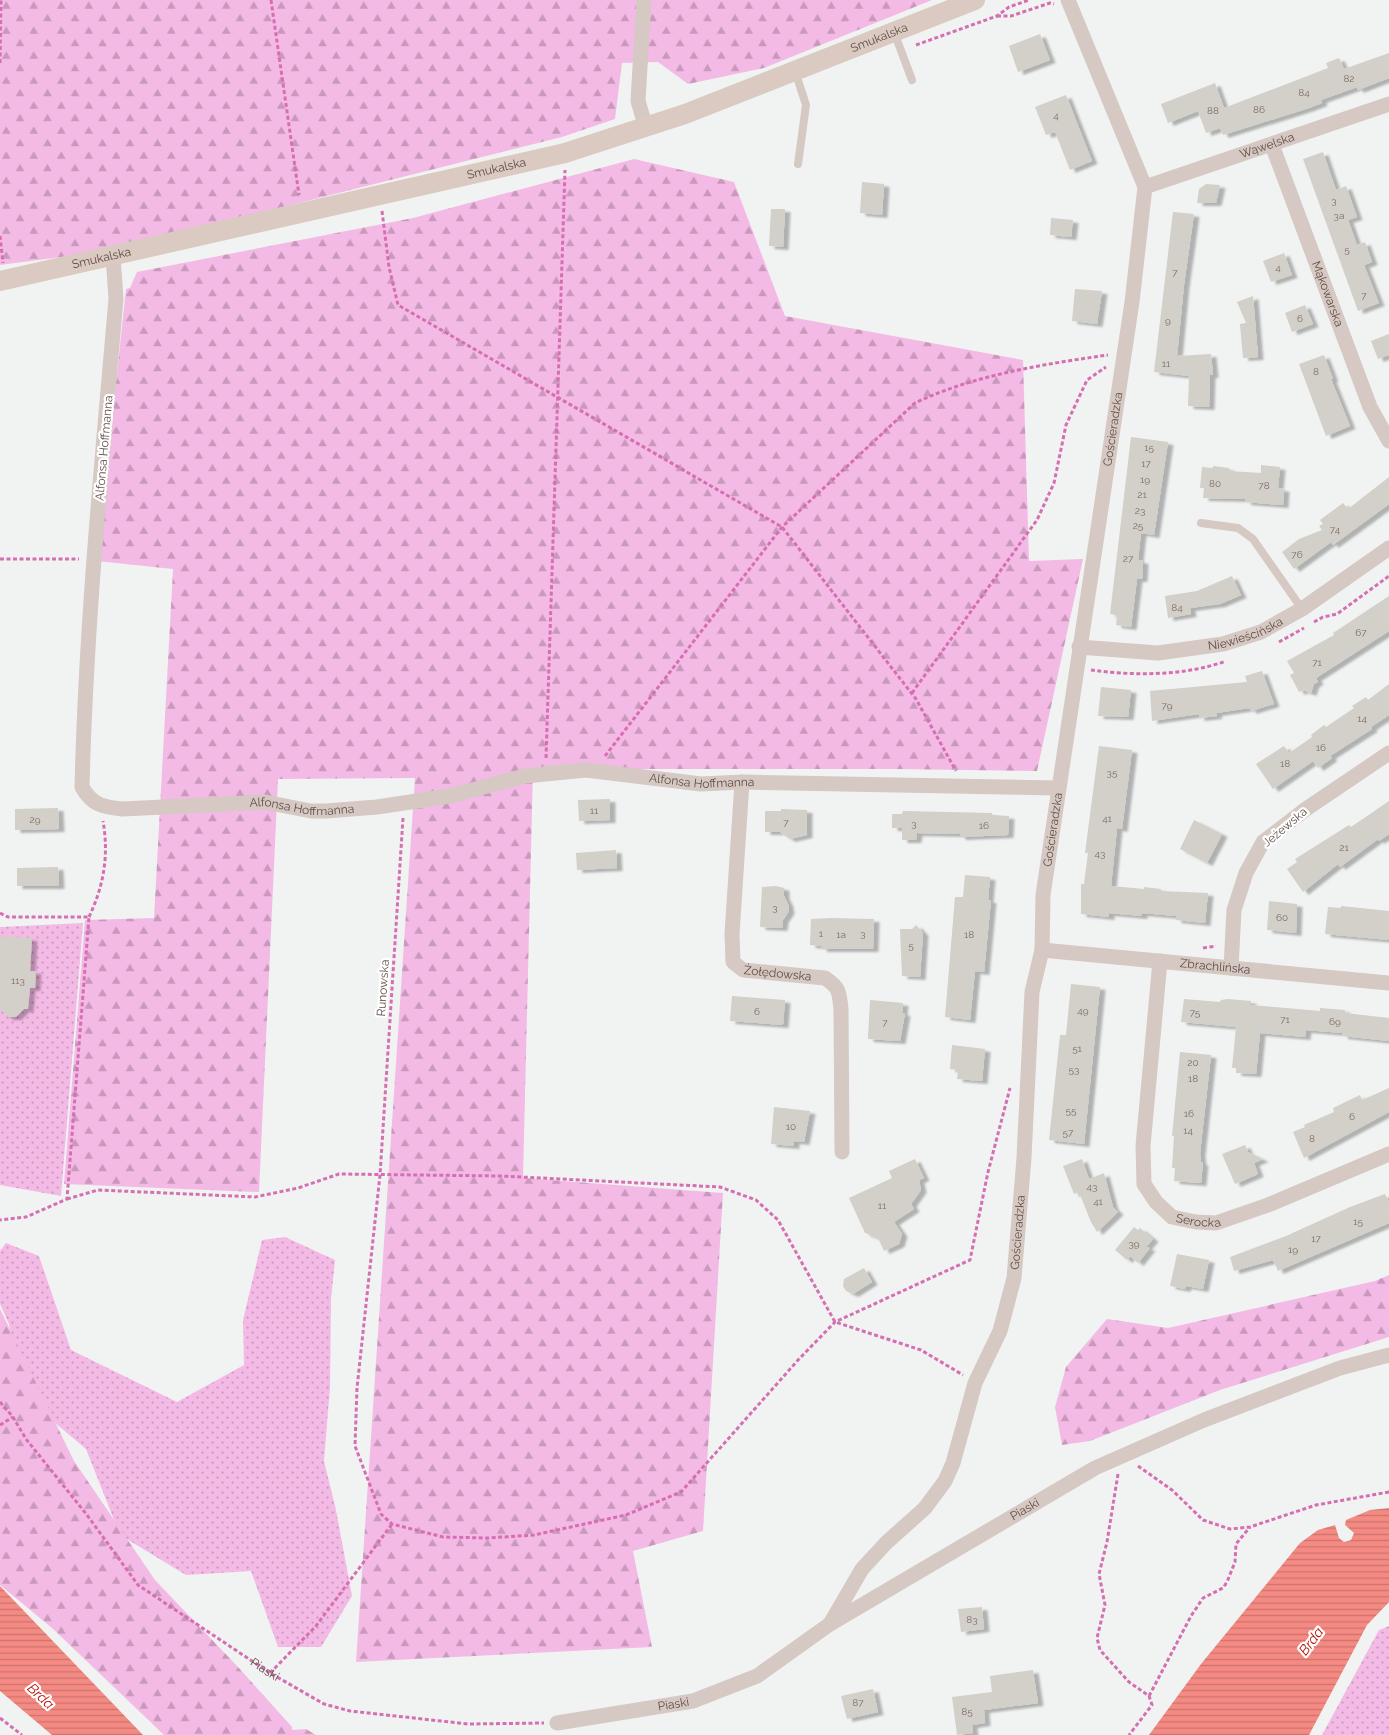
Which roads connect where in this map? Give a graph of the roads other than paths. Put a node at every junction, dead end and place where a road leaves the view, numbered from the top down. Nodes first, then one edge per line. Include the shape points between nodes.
1 (644, 0) edge
2 (975, 0) edge
3 (1068, 1) edge
4 (894, 32) junction
5 (795, 71) junction
6 (912, 80) dead end
7 (1389, 104) edge
8 (646, 128) junction
9 (1272, 145) junction
10 (798, 164) dead end
11 (1145, 187) junction
12 (114, 256) junction
13 (3, 280) edge
14 (1389, 441) edge
15 (1201, 523) dead end
16 (1389, 548) edge
17 (1302, 609) junction
18 (1079, 647) junction
19 (1389, 753) edge
20 (742, 782) junction
21 (1059, 788) junction
22 (1042, 950) junction
23 (1160, 961) junction
24 (1232, 968) junction
25 (1389, 983) edge
26 (842, 1152) dead end
27 (1389, 1154) edge
28 (1389, 1354) edge
29 (830, 1624) junction
30 (557, 1722) road end

1 - 8 street via 638,101
2 - 4 street, Smukalska
3 - 11 street, Gościeradzka
4 - 5 street, Smukalska
4 - 6 lane
5 - 8 street, Smukalska
5 - 10 lane via 806,105
7 - 9 street, Wąwelska
8 - 12 street, Smukalska via 564,153
9 - 11 street, Wąwelska
9 - 14 street, Mąkowarska via 1370,407
11 - 18 street, Gościeradzka via 1125,353
12 - 13 street, Smukalska
12 - 20 street, Alfonsa Hoffmanna via 116,299 84,702 82,787 88,797 101,807 122,809 265,802 326,811 450,796 525,776 545,774 594,771 700,784
15 - 17 lane via 1238,528 1253,539
16 - 17 street, Niewieścińska
17 - 18 street, Niewieścińska via 1261,632 1223,644 1158,653
18 - 21 street, Gościeradzka
19 - 24 street, Jeżewska via 1263,842 1246,873 1234,910
20 - 21 street, Alfonsa Hoffmanna
20 - 26 street, Żołędowska via 733,962 743,970 825,978 840,993
21 - 22 street, Gościeradzka via 1043,895
22 - 23 street, Zbrachlińska
22 - 29 street, Gościeradzka via 1032,992 1014,1278 1000,1331 975,1383 953,1463 945,1480 925,1508 862,1569
23 - 24 street, Zbrachlińska
23 - 27 street, Serocka via 1143,1146 1144,1184 1167,1212 1196,1222 1216,1223 1268,1205
24 - 25 street, Zbrachlińska
28 - 29 street, Piaski via 1294,1385 1094,1468
29 - 30 street, Piaski via 757,1676 693,1700

